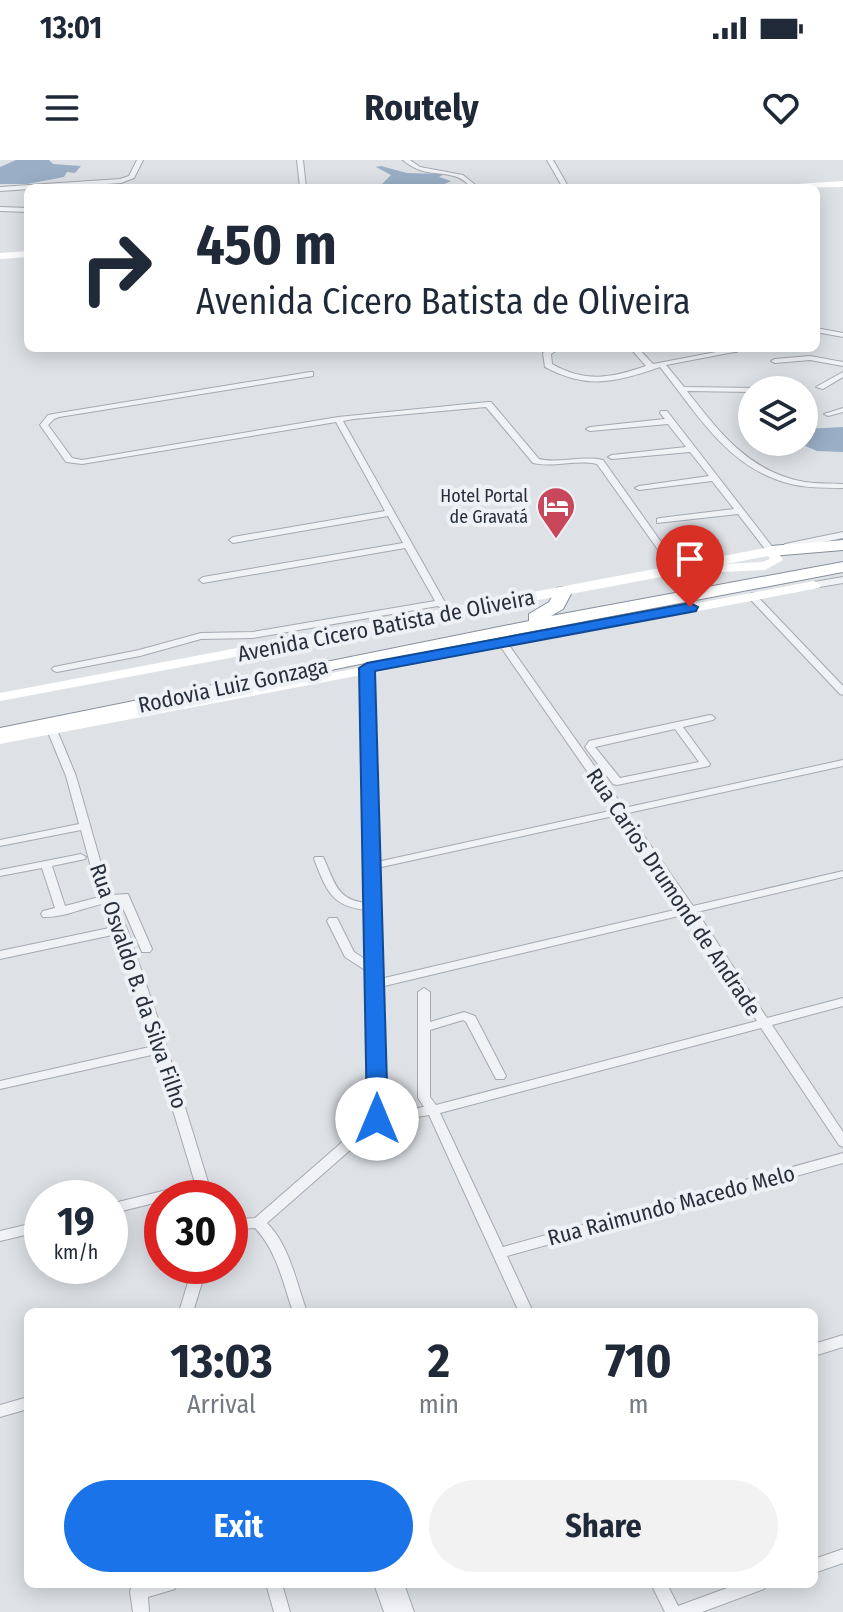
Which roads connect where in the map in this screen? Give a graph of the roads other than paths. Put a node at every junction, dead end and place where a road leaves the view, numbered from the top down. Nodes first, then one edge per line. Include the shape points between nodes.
1 (140, 160) edge
2 (300, 160) edge
3 (406, 160) edge
4 (543, 160) edge
5 (550, 160) edge
6 (82, 184) edge
7 (303, 184) edge
8 (471, 184) edge
9 (556, 184) edge
10 (564, 184) edge
11 (843, 184) edge
12 (820, 185) edge
13 (24, 188) edge
14 (0, 189) edge
15 (0, 209) edge
16 (24, 210) edge
17 (24, 254) edge
18 (0, 256) edge
19 (820, 331) edge
20 (843, 335) edge
21 (549, 352) edge
22 (638, 352) edge
23 (724, 352) edge
24 (775, 361) dead end
25 (661, 364) junction
26 (843, 364) edge
27 (651, 367) junction
28 (310, 374) dead end
29 (843, 374) edge
30 (820, 387) dead end
31 (683, 389) junction
32 (738, 390) edge
33 (843, 410) edge
34 (828, 414) dead end
35 (338, 419) junction
36 (590, 429) dead end
37 (691, 449) junction
38 (612, 457) dead end
39 (713, 478) junction
40 (843, 486) edge
41 (639, 488) dead end
42 (739, 511) junction
43 (390, 513) junction
44 (660, 521) dead end
45 (843, 535) edge
46 (233, 540) dead end
47 (407, 545) junction
48 (843, 545) edge
49 (774, 551) junction
50 (843, 558) edge
51 (843, 567) edge
52 (677, 570) junction
53 (843, 578) edge
54 (203, 580) dead end
55 (814, 585) joint
56 (563, 592) junction
57 (752, 596) junction
58 (443, 608) junction
59 (536, 618) junction
60 (503, 643) junction
61 (367, 668) junction
62 (57, 669) dead end
63 (843, 692) edge
64 (0, 697) edge
65 (710, 718) dead end
66 (0, 720) edge
67 (677, 725) junction
68 (52, 730) junction
69 (0, 734) edge
70 (0, 740) edge
71 (601, 762) junction
72 (843, 763) edge
73 (588, 765) junction
74 (620, 812) junction
75 (86, 826) junction
76 (0, 843) edge
77 (81, 857) dead end
78 (319, 859) dead end
79 (46, 864) junction
80 (372, 866) junction
81 (0, 873) edge
82 (843, 874) edge
83 (106, 901) junction
84 (374, 907) junction
85 (690, 910) junction
86 (61, 911) junction
87 (47, 914) dead end
88 (333, 921) dead end
89 (121, 929) junction
90 (146, 949) dead end
91 (0, 955) edge
92 (375, 978) junction
93 (424, 992) dead end
94 (843, 1002) edge
95 (764, 1023) junction
96 (424, 1028) junction
97 (160, 1049) junction
98 (500, 1076) dead end
99 (0, 1085) edge
100 (433, 1110) junction
101 (377, 1119) junction
102 (839, 1127) edge
103 (843, 1142) edge
104 (843, 1158) edge
105 (201, 1180) edge
106 (258, 1223) junction
107 (248, 1224) edge
108 (24, 1230) edge
109 (0, 1236) edge
110 (499, 1253) junction
111 (195, 1284) edge
112 (187, 1308) edge
113 (299, 1308) edge
114 (524, 1308) edge
115 (843, 1341) edge
116 (818, 1349) edge
117 (24, 1404) edge
118 (0, 1411) edge
119 (843, 1556) edge
120 (818, 1565) edge
121 (139, 1588) edge
122 (275, 1588) edge
123 (383, 1588) edge
124 (397, 1588) edge
125 (661, 1588) edge
126 (747, 1588) edge
127 (141, 1612) edge
128 (282, 1612) edge
129 (392, 1612) edge
130 (406, 1612) edge
131 (673, 1612) edge
132 (682, 1612) edge

1 - 6 street via 132,177
2 - 7 street
3 - 8 street via 418,169 461,176
4 - 9 street
5 - 10 street
11 - 12 main road
13 - 14 street
15 - 16 street
17 - 18 main road
19 - 20 street
21 - 27 street via 548,365 580,380 605,382
22 - 27 street
23 - 25 street
24 - 26 street via 810,358
25 - 27 street
25 - 31 street
28 - 35 street via 59,415 44,425 69,460 82,462
29 - 30 street
31 - 32 street
31 - 40 street via 747,465 801,484
33 - 34 street
35 - 43 street
35 - 52 street via 488,404 536,461 600,462
36 - 37 street via 667,417
37 - 38 street
37 - 39 street
39 - 41 street
39 - 42 street
42 - 44 street
42 - 49 street
43 - 46 street
43 - 47 street
45 - 49 street
47 - 54 street
47 - 58 street
48 - 49 highway
49 - 52 main road, Avenida Cicero Batista de Oliveira via 777,560 765,566
50 - 59 highway, Rodovia Luiz Gonzaga
51 - 69 highway, Rodovia Luiz Gonzaga via 355,659
52 - 56 main road, Avenida Cicero Batista de Oliveira
53 - 55 highway
55 - 57 main road, Avenida Cicero Batista de Oliveira
56 - 58 main road, Avenida Cicero Batista de Oliveira
56 - 59 highway via 557,605
57 - 60 main road, Avenida Cicero Batista de Oliveira
57 - 63 street
58 - 62 street via 253,635 201,636
58 - 64 main road, Avenida Cicero Batista de Oliveira
59 - 66 highway, Rodovia Luiz Gonzaga
60 - 61 main road, Avenida Cicero Batista de Oliveira
60 - 73 street, Rua Carios Drumond de Andrade
61 - 68 main road, Avenida Cicero Batista de Oliveira
61 - 80 street
65 - 67 street
67 - 71 street via 591,744
67 - 71 street via 705,764 619,782
68 - 70 main road, Avenida Cicero Batista de Oliveira
68 - 75 street, Rua Osvaldo B. da Silva Filho
71 - 73 street
72 - 74 street
73 - 74 street, Rua Carios Drumond de Andrade
74 - 80 street
74 - 85 street, Rua Carios Drumond de Andrade
75 - 76 street
75 - 83 street, Rua Osvaldo B. da Silva Filho
77 - 79 street
78 - 84 street via 337,899
79 - 81 street
79 - 86 street
80 - 84 street
82 - 85 street
83 - 86 street
83 - 89 street, Rua Osvaldo B. da Silva Filho
83 - 90 street via 127,900
84 - 92 street
85 - 92 street
85 - 95 street, Rua Carios Drumond de Andrade
86 - 87 street
88 - 92 street via 349,954
89 - 91 street
89 - 97 street, Rua Osvaldo B. da Silva Filho
92 - 101 street
93 - 96 street
94 - 95 street
95 - 100 street
95 - 102 street, Rua Carios Drumond de Andrade
96 - 98 street via 464,1016 471,1019
96 - 100 street via 424,1098
97 - 99 street
97 - 105 street, Rua Osvaldo B. da Silva Filho
100 - 101 street
100 - 110 street
101 - 106 street
102 - 103 street, Rua Carios Drumond de Andrade
104 - 110 street, Rua Raimundo Macedo Melo
106 - 107 street
106 - 113 street via 283,1265
108 - 109 street
110 - 114 street
111 - 112 street
115 - 116 street
117 - 118 street
119 - 120 street
121 - 127 street
122 - 128 street
123 - 129 street
124 - 130 street
125 - 131 street
126 - 132 street

